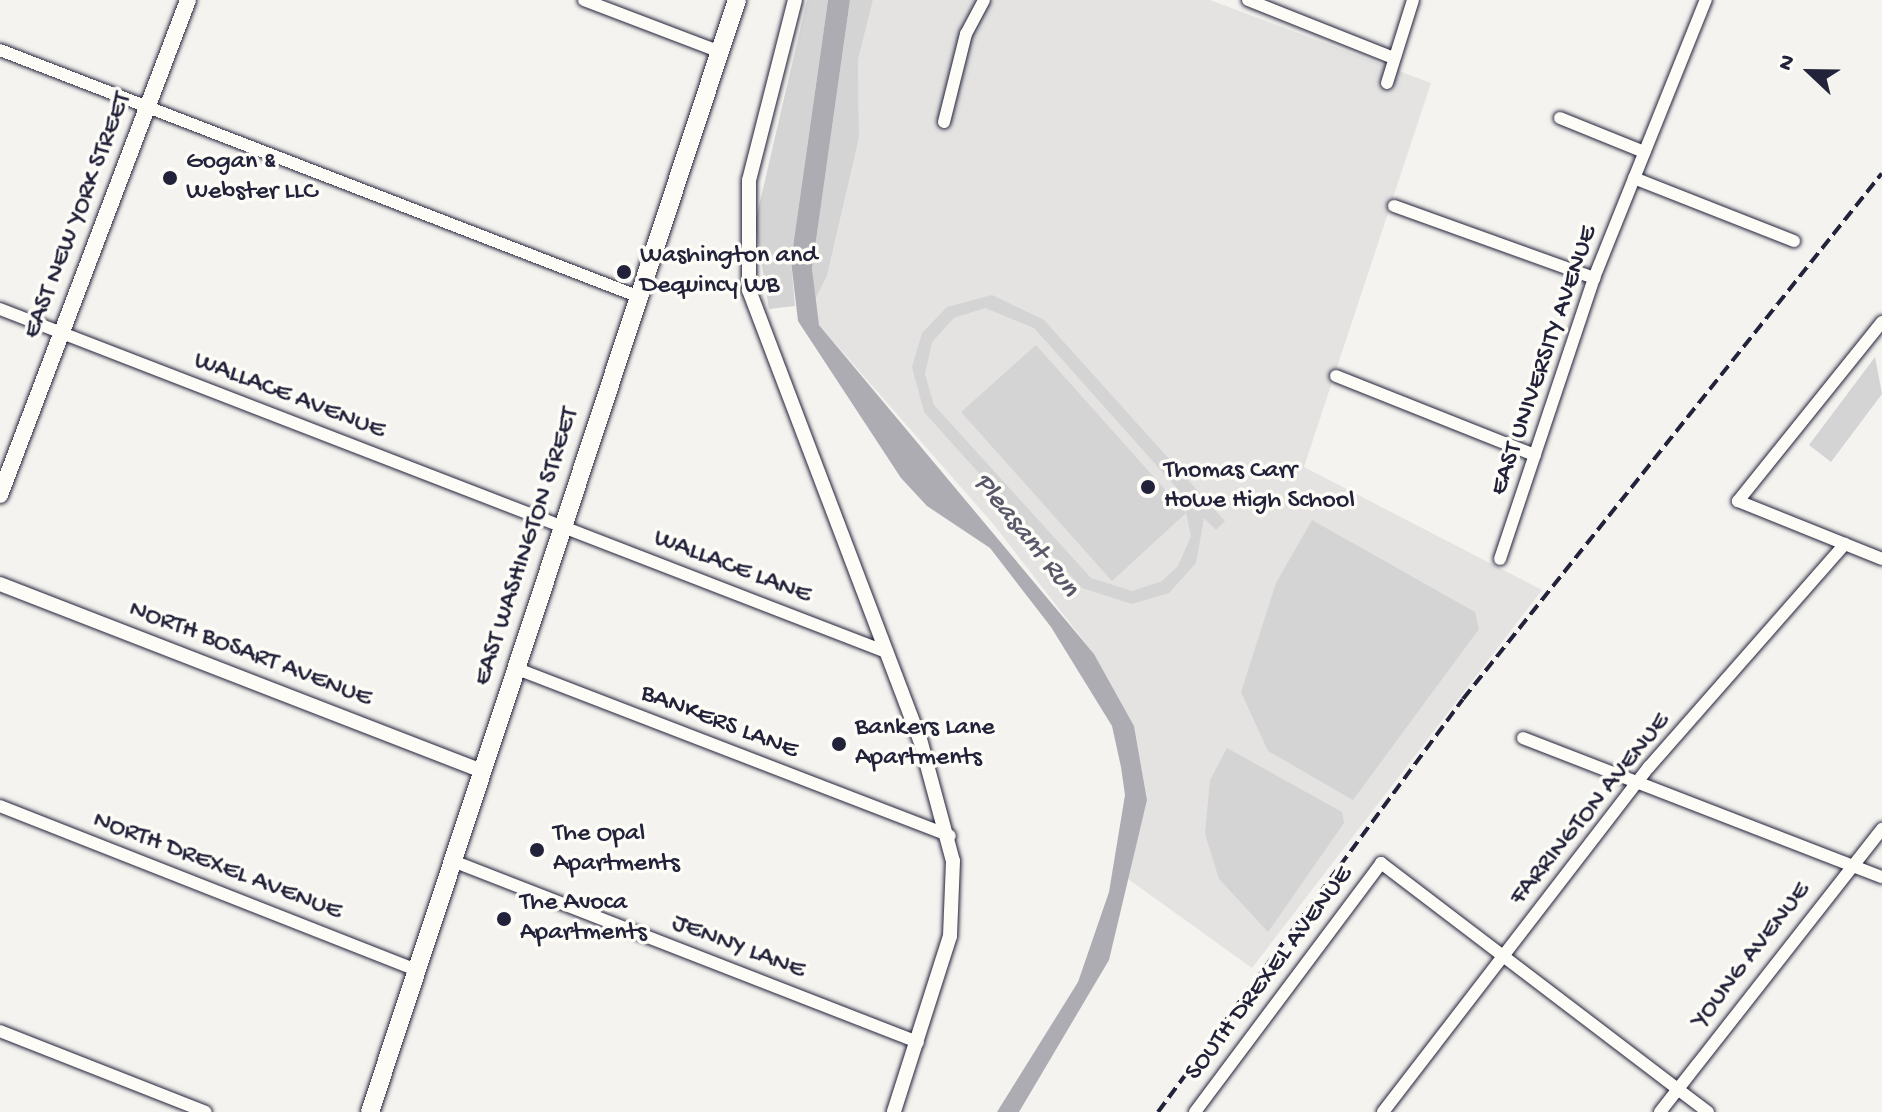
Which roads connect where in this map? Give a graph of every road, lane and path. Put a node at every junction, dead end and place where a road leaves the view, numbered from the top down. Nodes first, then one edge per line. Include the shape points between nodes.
1 (188, 0) edge
2 (584, 0) edge
3 (737, 0) edge
4 (795, 0) edge
5 (984, 0) edge
6 (1248, 0) edge
7 (1413, 0) edge
8 (1706, 0) edge
9 (0, 50) edge
10 (720, 52) junction
11 (1394, 58) junction
12 (1387, 83) dead end
13 (147, 106) junction
14 (1560, 118) dead end
15 (944, 122) dead end
16 (1644, 152) junction
17 (1634, 178) junction
18 (1394, 206) dead end
19 (1794, 241) dead end
20 (1594, 278) junction
21 (637, 296) junction
22 (0, 309) edge
23 (1882, 322) edge
24 (60, 332) junction
25 (1336, 376) dead end
26 (1535, 455) junction
27 (0, 495) edge
28 (562, 526) junction
29 (1845, 544) junction
30 (1500, 559) dead end
31 (1882, 559) edge
32 (0, 584) edge
33 (886, 652) junction
34 (515, 668) junction
35 (1523, 738) dead end
36 (482, 771) junction
37 (1639, 781) junction
38 (0, 806) edge
39 (1882, 829) edge
40 (950, 836) junction
41 (453, 861) junction
42 (1851, 864) junction
43 (1882, 877) edge
44 (1503, 956) junction
45 (417, 970) junction
46 (0, 1031) edge
47 (918, 1042) junction
48 (1677, 1089) junction
49 (206, 1112) edge
50 (370, 1112) edge
51 (894, 1112) edge
52 (1195, 1112) edge
53 (1383, 1112) edge
54 (1660, 1112) edge
55 (1708, 1112) edge

1 - 13 main road, EAST NEW YORK STREET
2 - 10 street
3 - 10 main road, EAST WASHINGTON STREET
4 - 33 street via 749,180 747,283 765,346
5 - 15 street via 966,34
6 - 11 street
7 - 11 street
8 - 16 street, EAST UNIVERSITY AVENUE
9 - 13 street
10 - 21 main road, EAST WASHINGTON STREET
11 - 12 street
13 - 21 street
13 - 24 main road, EAST NEW YORK STREET
14 - 16 street
16 - 17 street, EAST UNIVERSITY AVENUE
17 - 19 street
17 - 20 street, EAST UNIVERSITY AVENUE
18 - 20 street
20 - 26 street, EAST UNIVERSITY AVENUE
21 - 28 main road, EAST WASHINGTON STREET
22 - 24 street, WALLACE AVENUE
23 - 29 street via 1738,501
24 - 27 main road, EAST NEW YORK STREET
24 - 28 street, WALLACE AVENUE
25 - 26 street
26 - 30 street, EAST UNIVERSITY AVENUE
28 - 33 street, WALLACE LANE
28 - 34 main road, EAST WASHINGTON STREET
29 - 31 street
29 - 37 street, FARRINGTON AVENUE
32 - 36 street, NORTH BOSART AVENUE
33 - 40 street
34 - 36 main road, EAST WASHINGTON STREET
34 - 40 street, BANKERS LANE
35 - 37 street
36 - 41 main road, EAST WASHINGTON STREET
37 - 42 street
37 - 44 street, FARRINGTON AVENUE
38 - 45 street, NORTH DREXEL AVENUE
39 - 42 street, YOUNG AVENUE
40 - 47 street via 951,930
41 - 45 main road, EAST WASHINGTON STREET
41 - 47 street, JENNY LANE
42 - 43 street
42 - 48 street, YOUNG AVENUE
44 - 48 street
44 - 52 street, SOUTH DREXEL AVENUE via 1381,863
44 - 53 street, FARRINGTON AVENUE
45 - 50 main road, EAST WASHINGTON STREET
46 - 49 street
47 - 51 street
48 - 54 street, YOUNG AVENUE
48 - 55 street

